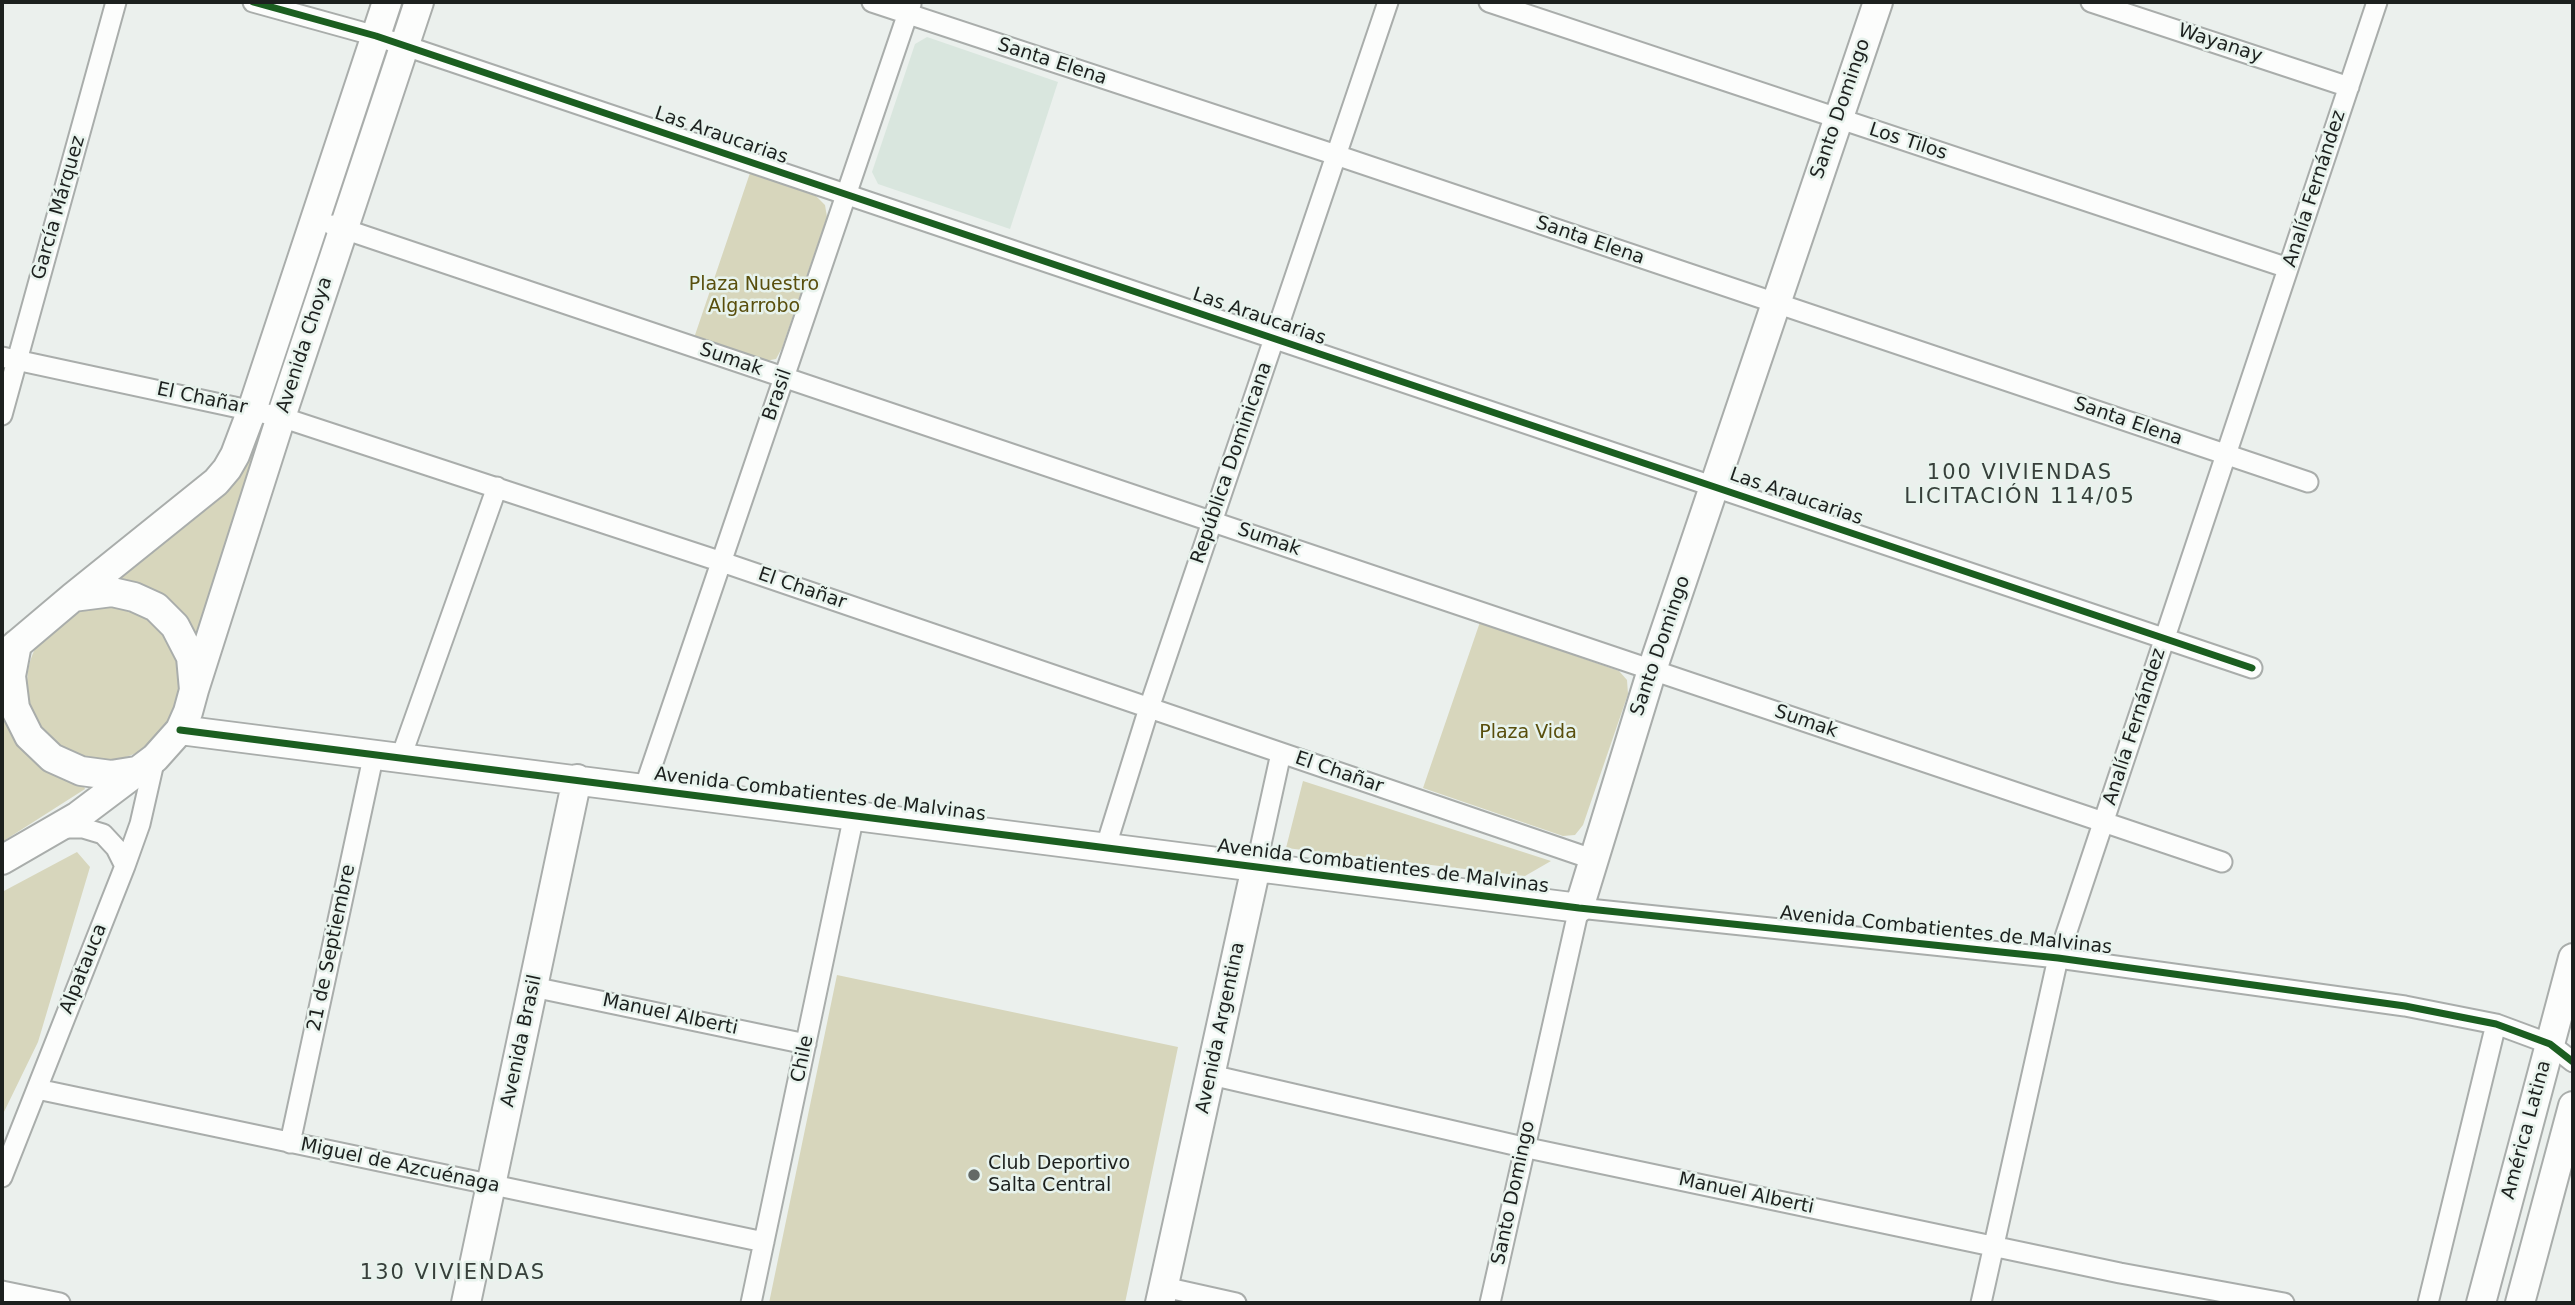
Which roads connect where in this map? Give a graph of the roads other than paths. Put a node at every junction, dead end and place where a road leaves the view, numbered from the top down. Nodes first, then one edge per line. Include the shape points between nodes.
1 (116, 2) edge
2 (253, 2) edge
3 (387, 2) edge
4 (419, 2) edge
5 (872, 2) edge
6 (1388, 2) edge
7 (1489, 2) edge
8 (1878, 2) edge
9 (2091, 2) edge
10 (2377, 2) edge
11 (909, 8) edge
12 (376, 36) junction
13 (404, 46) junction
14 (2349, 87) junction
15 (1838, 118) junction
16 (1336, 155) junction
17 (847, 195) junction
18 (315, 220) junction
19 (343, 229) junction
20 (2288, 268) junction
21 (1776, 303) junction
22 (1274, 338) junction
23 (9, 358) edge
24 (784, 378) junction
25 (252, 410) junction
26 (2, 415) edge
27 (281, 417) junction
28 (2226, 455) junction
29 (2308, 482) dead end
30 (497, 487) junction
31 (1715, 487) junction
32 (1212, 521) junction
33 (722, 562) junction
34 (73, 597) junction
35 (2165, 638) junction
36 (9, 651) edge
37 (2252, 668) dead end
38 (1652, 670) junction
39 (194, 690) junction
40 (1149, 708) junction
41 (180, 730) junction
42 (1281, 753) junction
43 (388, 755) junction
44 (146, 765) junction
45 (577, 779) junction
46 (644, 789) junction
47 (854, 816) junction
48 (2104, 822) junction
49 (56, 828) junction
50 (1106, 846) junction
51 (1592, 859) junction
52 (2, 860) edge
53 (2222, 862) dead end
54 (125, 866) junction
55 (1256, 867) junction
56 (1579, 908) junction
57 (2058, 958) junction
58 (2573, 958) edge
59 (533, 987) junction
60 (2496, 1024) junction
61 (806, 1044) junction
62 (2550, 1044) junction
63 (2573, 1062) edge
64 (1211, 1075) junction
65 (37, 1089) junction
66 (2573, 1106) edge
67 (290, 1143) junction
68 (1523, 1147) junction
69 (2, 1177) edge
70 (492, 1185) junction
71 (764, 1242) junction
72 (1994, 1247) junction
73 (2, 1291) edge
74 (1162, 1295) edge
75 (60, 1303) edge
76 (466, 1303) edge
77 (751, 1303) edge
78 (1236, 1303) edge
79 (1490, 1303) edge
80 (1981, 1303) edge
81 (2284, 1303) edge
82 (2428, 1303) edge
83 (2481, 1303) edge
84 (2520, 1303) edge

1 - 23 street, García Márquez
2 - 12 street, Las Araucarias
3 - 12 street, Avenida Choya
4 - 13 street, Avenida Choya
5 - 11 street, Santa Elena
6 - 16 street, República Dominicana
7 - 15 street, Los Tilos
8 - 15 street, Santo Domingo
9 - 14 street, Wayanay
10 - 14 street, Analía Fernández
11 - 16 street, Santa Elena
11 - 17 street, Brasil
12 - 13 street, Las Araucarias
12 - 18 street, Avenida Choya
13 - 17 street, Las Araucarias
13 - 19 street, Avenida Choya
14 - 20 street, Analía Fernández
15 - 20 street, Los Tilos
15 - 21 street, Santo Domingo
16 - 21 street, Santa Elena
16 - 22 street, República Dominicana
17 - 22 street, Las Araucarias
17 - 24 street, Brasil
18 - 19 street, Sumak
18 - 25 street, Avenida Choya
19 - 24 street, Sumak
19 - 27 street, Avenida Choya
20 - 28 street, Analía Fernández
21 - 28 street, Santa Elena
21 - 31 street, Santo Domingo
22 - 31 street, Las Araucarias
22 - 32 street, República Dominicana
23 - 25 street, El Chañar
23 - 26 street, García Márquez
24 - 32 street, Sumak
24 - 33 street, Brasil
25 - 27 street, El Chañar
25 - 34 street, Avenida Choya via 235,455 216,482
27 - 30 street, El Chañar
27 - 39 street, Avenida Choya
28 - 29 street, Santa Elena
28 - 35 street, Analía Fernández
30 - 33 street, El Chañar
30 - 43 street, 21 de Septiembre
31 - 35 street, Las Araucarias
31 - 38 street, Santo Domingo
32 - 38 street, Sumak
32 - 40 street, República Dominicana
33 - 40 street, El Chañar
33 - 46 street, Brasil
34 - 36 street
34 - 39 street via 112,592 156,607 175,626 191,657
35 - 37 street, Las Araucarias
35 - 48 street, Analía Fernández
36 - 44 street via 15,708 29,736 52,758 81,771 111,775
38 - 48 street, Sumak
38 - 51 street, Santo Domingo
39 - 41 street
40 - 42 street, El Chañar
40 - 50 street, República Dominicana
41 - 43 street, Avenida Combatientes de Malvinas
41 - 44 street
42 - 51 street, El Chañar
42 - 55 street, Avenida Argentina
43 - 45 street, Avenida Combatientes de Malvinas
43 - 67 street, 21 de Septiembre
44 - 49 street
44 - 54 street, Alpatauca via 140,824
45 - 46 street, Avenida Combatientes de Malvinas
45 - 59 street, Avenida Brasil
46 - 47 street, Avenida Combatientes de Malvinas
47 - 50 street, Avenida Combatientes de Malvinas
47 - 61 street, Chile
48 - 53 street, Sumak
48 - 57 street, Analía Fernández
49 - 52 street
49 - 54 street via 103,834
50 - 55 street, Avenida Combatientes de Malvinas
51 - 56 street, Santo Domingo
54 - 65 street, Alpatauca
55 - 56 street, Avenida Combatientes de Malvinas
55 - 64 street, Avenida Argentina
56 - 57 street, Avenida Combatientes de Malvinas
56 - 68 street, Santo Domingo
57 - 60 street, Avenida Combatientes de Malvinas via 2405,1006
57 - 72 street, Analía Fernández
58 - 62 street, América Latina
59 - 61 street, Manuel Alberti
59 - 70 street, Avenida Brasil
60 - 62 street, Avenida Combatientes de Malvinas
60 - 82 street
61 - 71 street, Chile
62 - 63 street, Avenida Combatientes de Malvinas
62 - 83 street, América Latina
64 - 68 street, Manuel Alberti
64 - 74 street, Avenida Argentina
65 - 67 street, Miguel de Azcuénaga
65 - 69 street, Alpatauca
66 - 84 street, América Latina
67 - 70 street, Miguel de Azcuénaga
68 - 72 street, Manuel Alberti
68 - 79 street, Santo Domingo
70 - 71 street, Miguel de Azcuénaga
70 - 76 street, Avenida Brasil
71 - 77 street, Chile
72 - 80 street, Analía Fernández
72 - 81 street, Manuel Alberti
73 - 75 street
74 - 78 street

